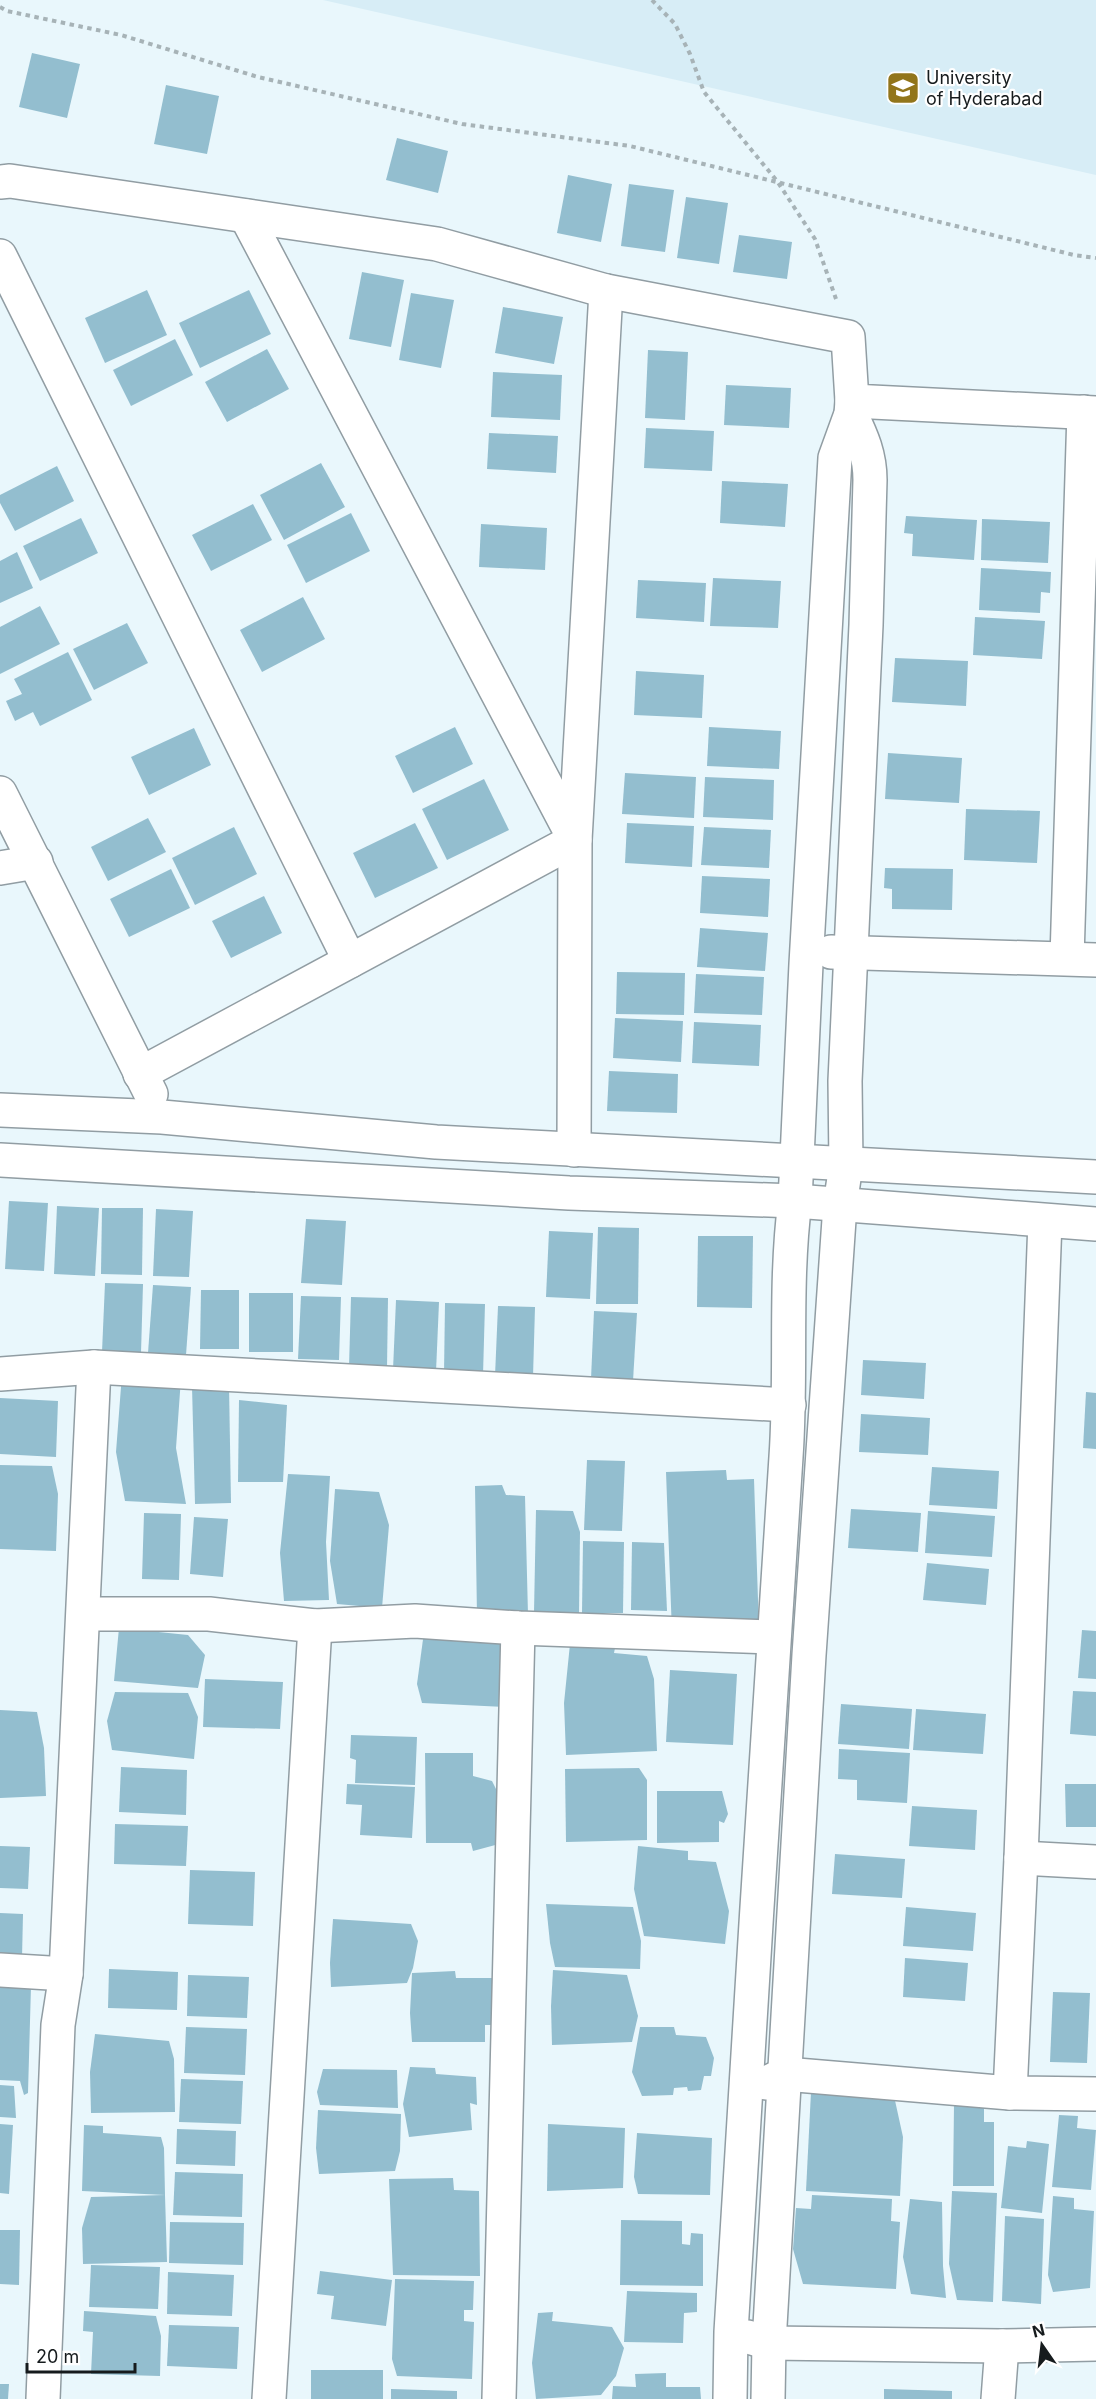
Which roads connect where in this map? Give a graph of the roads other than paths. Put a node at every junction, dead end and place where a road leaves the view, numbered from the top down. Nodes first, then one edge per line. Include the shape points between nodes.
1 (0, 182) edge
2 (246, 216) junction
3 (0, 256) edge
4 (606, 291) junction
5 (851, 407) junction
6 (1090, 413) edge
7 (0, 793) edge
8 (575, 840) junction
9 (36, 862) junction
10 (0, 868) edge
11 (807, 950) junction
12 (852, 954) junction
13 (1082, 959) edge
14 (350, 961) junction
15 (140, 1074) junction
16 (0, 1110) edge
17 (162, 1117) junction
18 (574, 1150) junction
19 (0, 1160) edge
20 (797, 1162) junction
21 (846, 1165) junction
22 (1096, 1177) edge
23 (795, 1201) junction
24 (840, 1205) junction
25 (1045, 1221) junction
26 (1096, 1224) edge
27 (94, 1367) junction
28 (0, 1374) edge
29 (789, 1405) junction
30 (84, 1614) junction
31 (315, 1626) junction
32 (518, 1628) junction
33 (773, 1637) junction
34 (1021, 1858) junction
35 (1096, 1862) edge
36 (0, 1970) edge
37 (66, 1974) junction
38 (785, 2074) junction
39 (1010, 2092) junction
40 (746, 2093) junction
41 (1096, 2094) edge
42 (731, 2332) junction
43 (769, 2343) junction
44 (1096, 2344) edge
45 (1002, 2346) junction
46 (43, 2399) edge
47 (269, 2399) edge
48 (500, 2399) edge
49 (730, 2399) edge
50 (768, 2399) edge
51 (998, 2399) edge

1 - 2 street
2 - 4 street via 437,244
2 - 8 street
3 - 14 street
4 - 5 street via 848,337
4 - 8 street
5 - 6 street
5 - 11 street via 835,458
5 - 12 street via 870,462
6 - 13 street
7 - 9 street
8 - 14 street
8 - 18 street
9 - 10 street
9 - 15 street
11 - 12 street
11 - 20 street
12 - 13 street
12 - 21 street via 845,1081
14 - 15 street
15 - 17 street
16 - 17 street
17 - 18 street via 436,1142
18 - 20 street
19 - 23 street via 557,1193
20 - 21 street
20 - 23 street
21 - 22 street
21 - 24 street
23 - 24 street
23 - 29 street via 790,1239
24 - 25 street
24 - 38 street
25 - 26 street
25 - 34 street
27 - 28 street
27 - 29 street
27 - 30 street
29 - 33 street
30 - 31 street via 209,1614
30 - 37 street
31 - 32 street via 415,1621
31 - 47 street
32 - 33 street
32 - 48 street
33 - 40 street
34 - 35 street
34 - 39 street
36 - 37 street
37 - 46 street via 58,2025
38 - 39 street
38 - 40 street
38 - 43 street
39 - 41 street
40 - 42 street
42 - 43 street
42 - 49 street
43 - 45 street
43 - 50 street
44 - 45 street
45 - 51 street

